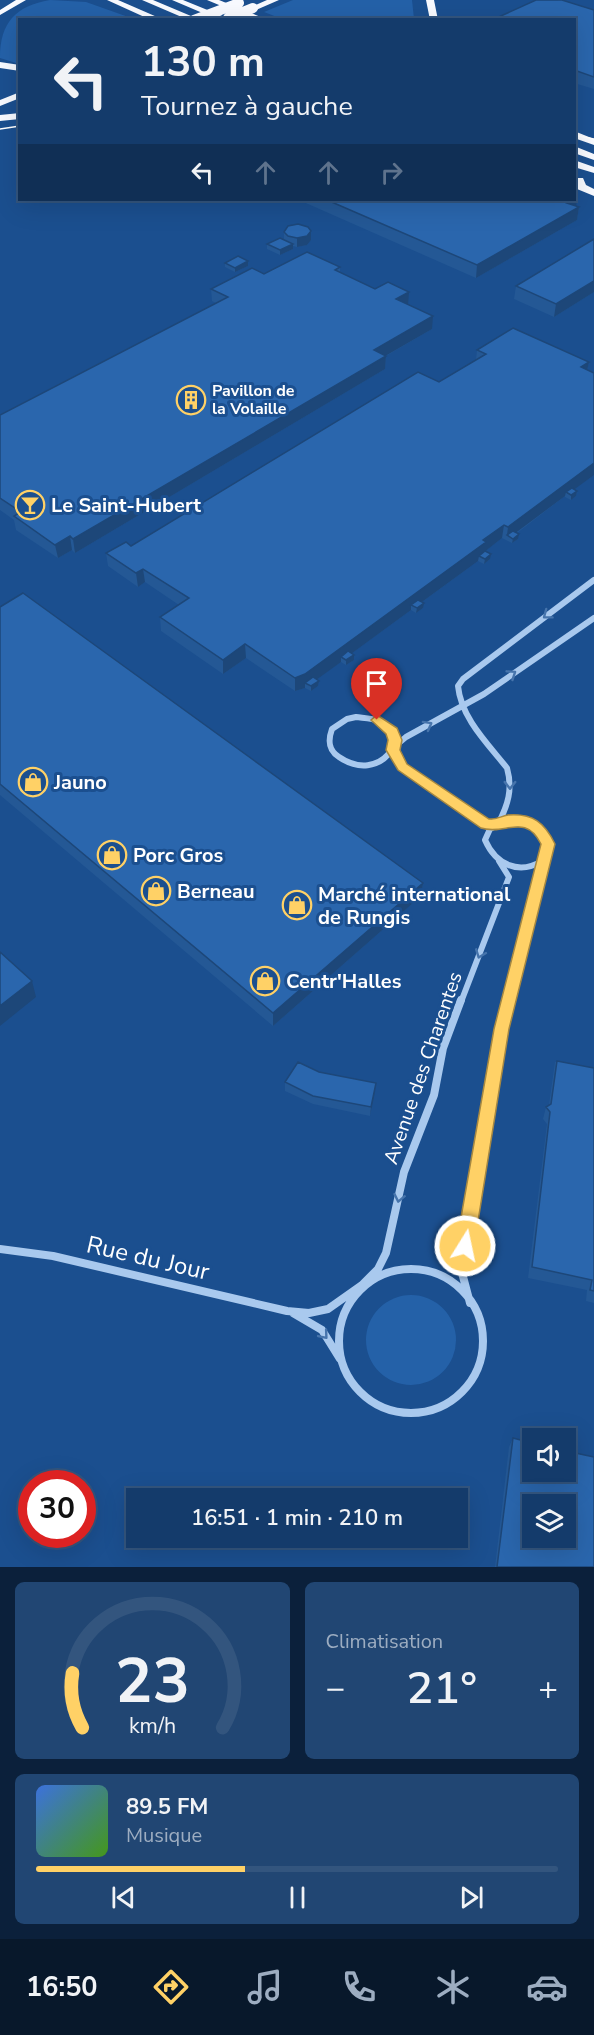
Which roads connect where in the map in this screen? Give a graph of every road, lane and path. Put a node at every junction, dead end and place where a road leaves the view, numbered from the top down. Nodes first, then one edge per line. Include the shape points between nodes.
1 (22, 0) edge
2 (146, 0) edge
3 (176, 0) edge
4 (211, 0) edge
5 (275, 0) edge
6 (420, 0) edge
7 (430, 0) edge
8 (108, 1) edge
9 (243, 2) edge
10 (0, 13) edge
11 (155, 18) edge
12 (191, 18) edge
13 (201, 18) edge
14 (221, 18) edge
15 (230, 18) edge
16 (259, 18) edge
17 (424, 18) edge
18 (434, 18) edge
19 (0, 65) edge
20 (18, 68) edge
21 (18, 86) edge
22 (0, 92) edge
23 (18, 96) edge
24 (0, 103) edge
25 (18, 116) edge
26 (0, 118) edge
27 (576, 135) edge
28 (594, 141) edge
29 (576, 150) edge
30 (594, 157) edge
31 (576, 164) edge
32 (594, 170) edge
33 (577, 180) edge
34 (594, 186) edge
35 (594, 193) edge
36 (594, 580) edge
37 (594, 618) edge
38 (463, 706) junction
39 (394, 748) junction
40 (497, 824) junction
41 (548, 851) junction
42 (500, 861) junction
43 (0, 1249) edge
44 (362, 1285) junction
45 (470, 1303) junction
46 (287, 1311) junction
47 (348, 1372) junction

1 - 10 highway
2 - 12 highway
3 - 14 highway
4 - 16 highway
5 - 15 highway, bridge
6 - 17 highway
7 - 18 highway
8 - 11 highway
9 - 13 highway, bridge
19 - 20 highway
21 - 22 highway
23 - 24 highway
25 - 26 highway
27 - 28 highway
29 - 30 highway
31 - 32 highway
33 - 34 highway
33 - 35 highway via 581,187
36 -> 38 street via 463,679 457,693
38 -> 37 street
39 -> 38 street via 406,737
38 -> 40 street via 507,768 512,784 507,808
39 - 39 street via 395,740 387,726 366,718 339,723 329,736 338,758 358,765 384,760
39 - 40 street via 402,767 481,821
40 - 41 street via 516,820 534,825 546,837
40 - 42 street via 490,830 486,843
41 - 42 street via 529,867 519,868
41 - 45 street via 501,1029 461,1269
42 -> 44 street, Avenue des Charentes via 509,877 443,1047 434,1095 404,1172 387,1253
43 - 46 street, Rue du Jour via 53,1256
44 - 45 street via 379,1274 419,1269 456,1287
44 - 46 street, Rue du Jour via 328,1309 309,1313
44 - 47 street via 348,1303 340,1324 340,1348
45 - 47 street via 480,1326 483,1350 477,1373 464,1393 447,1406 425,1413 402,1412 380,1404 362,1391
46 -> 47 street, Rue du Jour via 322,1330

